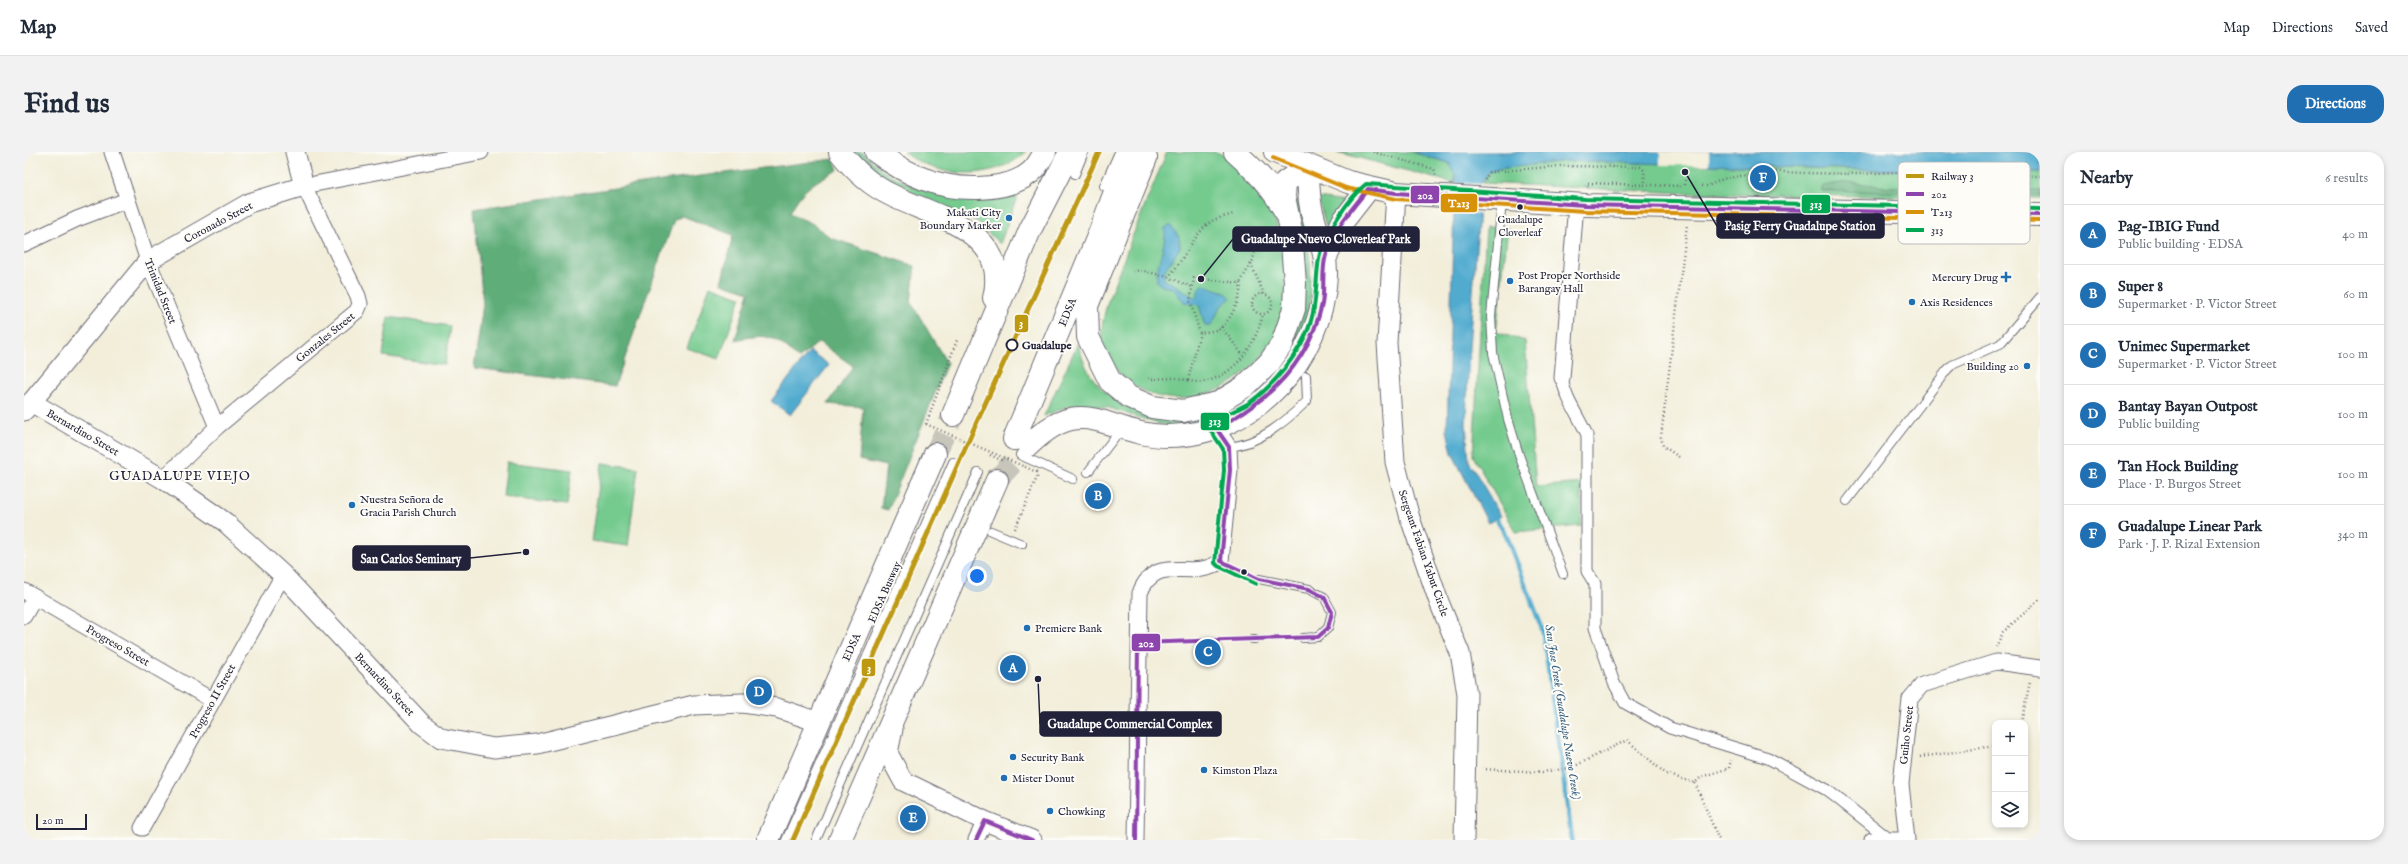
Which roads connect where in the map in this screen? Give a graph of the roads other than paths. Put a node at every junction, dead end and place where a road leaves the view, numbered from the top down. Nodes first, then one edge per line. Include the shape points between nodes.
1 (112, 152) edge
2 (295, 152) edge
3 (481, 152) edge
4 (840, 152) edge
5 (876, 152) edge
6 (1045, 152) edge
7 (1055, 152) edge
8 (1070, 152) edge
9 (1084, 152) edge
10 (1119, 152) edge
11 (1235, 152) edge
12 (1275, 152) edge
13 (1144, 154) edge
14 (1307, 167) junction
15 (1075, 174) dead end
16 (304, 186) junction
17 (1104, 186) dead end
18 (1368, 189) junction
19 (1396, 193) junction
20 (1489, 198) junction
21 (127, 200) junction
22 (1576, 204) junction
23 (1898, 206) edge
24 (1286, 214) junction
25 (2030, 214) edge
26 (2040, 215) edge
27 (1030, 230) junction
28 (24, 244) edge
29 (1326, 256) junction
30 (148, 260) junction
31 (2040, 297) edge
32 (987, 329) junction
33 (1306, 376) dead end
34 (1562, 378) joint
35 (26, 404) edge
36 (953, 414) tunnel mouth
37 (217, 427) junction
38 (1122, 428) junction
39 (1216, 428) junction
40 (1021, 446) junction
41 (1229, 447) junction
42 (944, 458) joint
43 (1088, 472) dead end
44 (987, 476) joint
45 (163, 479) junction
46 (1072, 479) dead end
47 (1847, 501) dead end
48 (991, 531) dead end
49 (1022, 544) dead end
50 (1563, 574) dead end
51 (283, 575) junction
52 (1259, 578) dead end
53 (29, 594) edge
54 (24, 616) edge
55 (1303, 638) dead end
56 (1138, 642) junction
57 (1154, 642) dead end
58 (2036, 668) edge
59 (212, 700) junction
60 (895, 718) junction
61 (818, 722) junction
62 (985, 821) junction
63 (142, 828) dead end
64 (1889, 839) junction
65 (768, 840) edge
66 (786, 840) edge
67 (816, 840) edge
68 (840, 840) edge
69 (976, 840) edge
70 (1032, 840) edge
71 (1136, 840) edge
72 (1464, 840) edge
73 (1872, 840) edge
74 (1907, 840) edge

1 - 21 street, Trinidad Street
2 - 16 street, Gonzales Street
3 - 16 street, Coronado Street
4 - 32 main road via 850,165 874,185 970,231 982,243 993,258 997,272 996,290
5 - 6 main road via 926,180 971,188 996,186 1020,179 1035,168
7 - 27 main road
8 - 27 main road
9 - 15 lane
10 - 17 lane
11 - 24 main road via 1274,192
12 - 14 main road
13 - 24 main road via 1087,306 1088,337 1098,360 1110,381 1140,402 1169,410 1204,408 1218,403 1244,387 1269,363 1282,344 1294,309 1295,261
13 - 40 main road, EDSA via 1101,229
14 - 18 main road
14 - 24 main road via 1285,182
14 - 29 main road via 1311,211
16 - 30 street, Coronado Street via 250,204
16 - 37 street, Gonzales Street via 360,304 357,311
18 - 19 main road
18 - 29 main road via 1343,221
19 - 20 main road
19 - 72 street, Sergeant Fabian Yabut Circle via 1387,343 1395,462 1410,518 1460,653 1467,694
20 - 22 main road
20 - 50 lane via 1493,353 1504,406 1517,448
21 - 28 street via 77,219
21 - 30 street, Trinidad Street
22 - 23 main road via 1689,193
22 - 34 street
25 - 26 main road
27 - 32 main road
29 - 39 main road via 1321,311 1313,334 1299,360 1289,375 1263,401 1238,418
30 - 35 street, Coronado Street
30 - 37 street, Trinidad Street
31 - 47 lane via 2000,344 1952,365 1947,370
32 - 36 main road
33 - 41 lane via 1307,401 1288,419 1245,445
34 - 64 street via 1565,393 1587,435 1587,571 1595,584 1595,628 1614,683 1625,703 1670,728 1768,758 1827,790
35 - 45 street, Bernardino Street
37 - 45 street, Gonzales Street
38 - 39 main road via 1166,436 1189,436
38 - 40 main road via 1092,419 1073,418 1053,425
38 - 43 lane
39 - 41 street
40 - 46 lane
41 - 56 street via 1225,563 1200,569 1152,573 1144,582 1140,593
42 - 61 main road, EDSA
42 - 66 lane, EDSA Busway
44 - 60 main road
44 - 67 lane
45 - 51 street, Bernardino Street via 225,522
48 - 49 lane
51 - 59 street, Progreso II Street
51 - 61 street, Bernardino Street via 422,724 442,738 494,748 537,744 694,706 743,703 776,708
52 - 55 lane via 1309,589 1324,597 1332,612 1328,628 1318,637
53 - 54 street
53 - 59 street, Progreso Street
56 - 57 lane
56 - 71 street
58 - 74 street, Guiho Street via 1996,662 1922,685 1914,691 1910,698 1901,784
59 - 63 street, Progreso II Street
60 - 62 street via 888,753 903,781
60 - 68 main road
61 - 65 main road, EDSA
62 - 69 street
62 - 70 street
64 - 73 street
64 - 74 street

